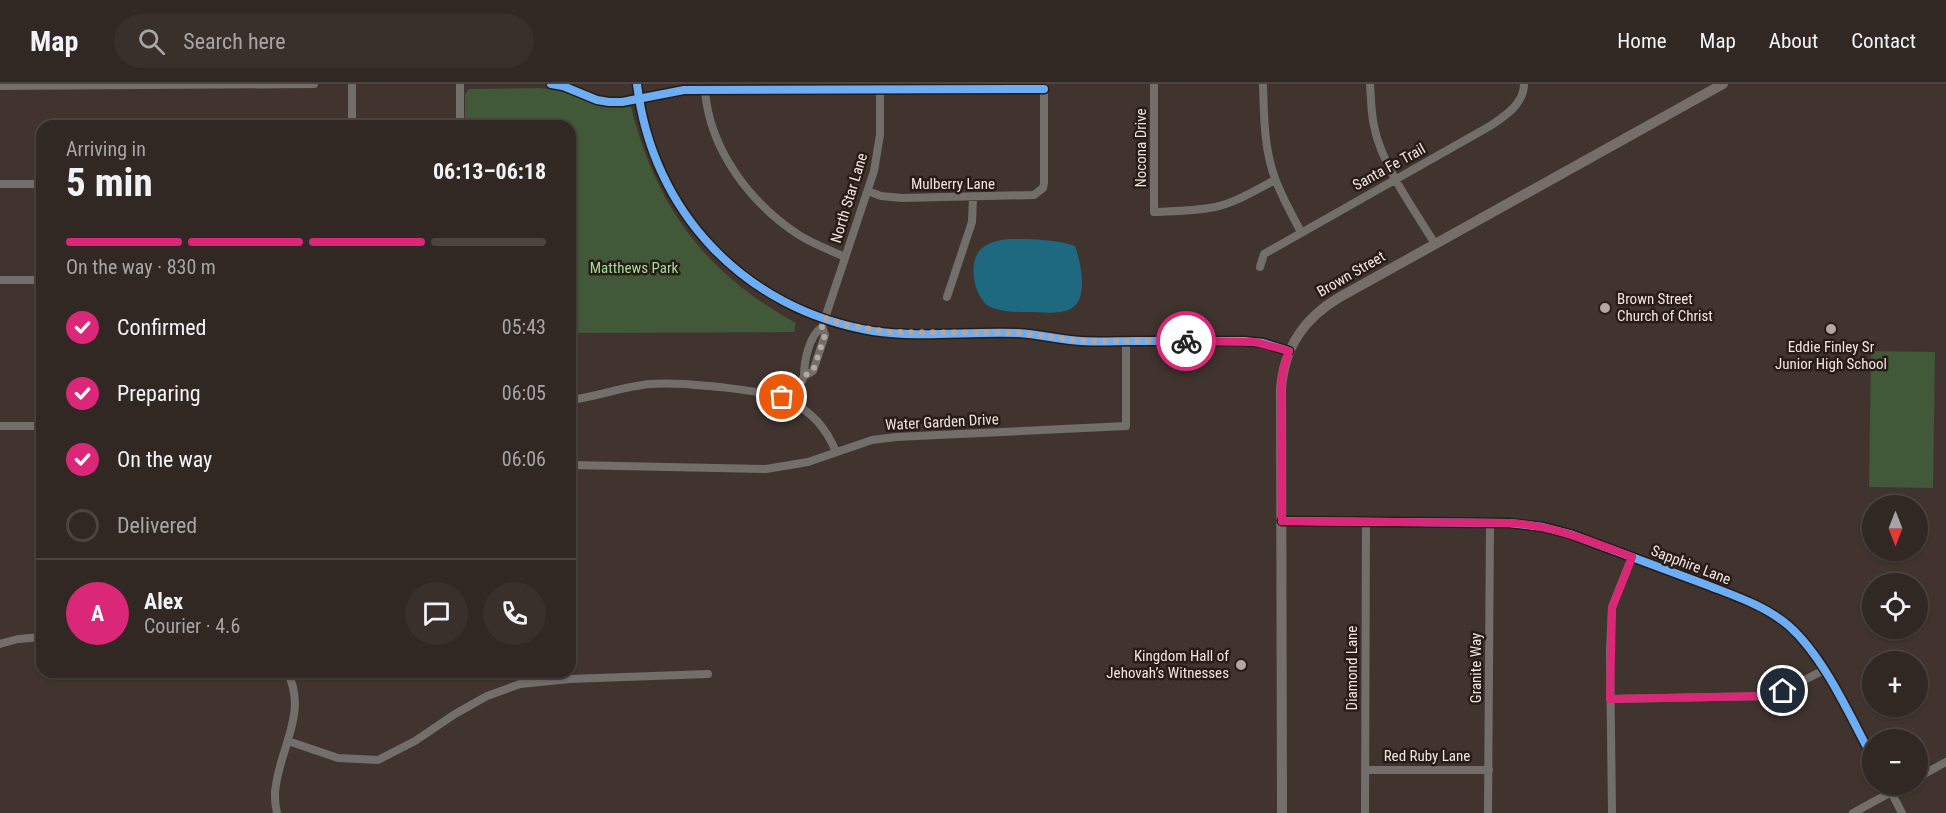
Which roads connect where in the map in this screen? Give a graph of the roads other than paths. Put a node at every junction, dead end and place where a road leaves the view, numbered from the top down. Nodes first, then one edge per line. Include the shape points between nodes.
1 (314, 84) edge
2 (352, 84) edge
3 (460, 84) edge
4 (551, 84) edge
5 (637, 84) edge
6 (1154, 84) edge
7 (1263, 84) edge
8 (1370, 84) edge
9 (1524, 84) edge
10 (1723, 84) edge
11 (563, 85) edge
12 (0, 86) edge
13 (1044, 86) edge
14 (880, 87) edge
15 (705, 91) junction
16 (639, 98) junction
17 (352, 120) edge
18 (460, 120) edge
19 (1396, 178) junction
20 (1275, 180) junction
21 (0, 184) edge
22 (36, 184) edge
23 (868, 191) junction
24 (973, 198) junction
25 (1301, 232) junction
26 (1434, 244) junction
27 (845, 257) junction
28 (1260, 267) dead end
29 (0, 280) edge
30 (36, 280) edge
31 (948, 297) dead end
32 (825, 318) junction
33 (1126, 341) junction
34 (1289, 351) junction
35 (576, 399) edge
36 (793, 402) junction
37 (0, 426) edge
38 (36, 426) edge
39 (836, 452) junction
40 (576, 465) edge
41 (1282, 521) junction
42 (1366, 522) junction
43 (1490, 523) junction
44 (1632, 557) junction
45 (36, 638) edge
46 (0, 644) edge
47 (1824, 670) junction
48 (708, 674) dead end
49 (289, 678) edge
50 (1610, 699) junction
51 (1862, 739) edge
52 (288, 741) junction
53 (1946, 762) edge
54 (1365, 770) junction
55 (1489, 770) junction
56 (1928, 772) edge
57 (1880, 795) edge
58 (1892, 795) edge
59 (277, 813) edge
60 (1282, 813) edge
61 (1365, 813) edge
62 (1488, 813) edge
63 (1612, 813) edge
64 (1853, 813) edge
65 (1902, 813) edge

1 - 12 street
2 - 17 street
3 - 18 street
4 - 11 street
5 - 16 street
6 - 20 street, Nocona Drive via 1154,212 1215,207
7 - 20 street via 1265,134
8 - 19 street via 1374,127
9 - 19 street, Santa Fe Trail via 1519,101 1502,118
10 - 26 main road, Brown Street
11 - 16 street via 597,100
13 - 14 street
13 - 24 street, Mulberry Lane via 1044,183 1038,193 1029,197
14 - 15 street
14 - 23 street, North Star Lane via 879,143
15 - 16 street
15 - 27 street via 719,144 756,199 800,236
16 - 32 street via 645,133 663,177 706,243 756,285
19 - 25 street, Santa Fe Trail
19 - 26 street
20 - 25 street
21 - 22 street
23 - 24 street, Mulberry Lane via 902,198
23 - 27 street, North Star Lane
24 - 31 street via 970,229
25 - 28 street, Santa Fe Trail via 1264,254
26 - 34 main road, Brown Street via 1319,310 1299,332
27 - 32 street, North Star Lane
29 - 30 street
32 - 33 street via 889,332 1021,333 1083,341
32 - 36 street, North Star Lane via 815,332
33 - 34 street via 1255,342
33 - 39 street, Water Garden Drive via 1126,426 896,437
34 - 41 main road, Brown Street via 1281,389
35 - 36 street via 669,383 769,393
36 - 39 street via 822,428
37 - 38 street
39 - 40 street, Water Garden Drive via 808,462 766,469
41 - 42 street, Sapphire Lane
41 - 60 main road, Brown Street
42 - 43 street, Sapphire Lane
42 - 54 street, Diamond Lane
43 - 44 street, Sapphire Lane via 1543,527
43 - 55 street, Granite Way
44 - 47 street, Sapphire Lane via 1762,608 1788,626
44 - 50 street via 1612,608
45 - 46 street
47 - 50 street via 1767,696
47 - 51 street, Sapphire Lane
48 - 52 street via 520,684 487,696 378,760 338,758
49 - 52 street via 296,704
50 - 63 street
52 - 59 street via 276,784
53 - 56 street
54 - 55 street, Red Ruby Lane
54 - 61 street, Diamond Lane
55 - 62 street, Granite Way
57 - 64 street
58 - 65 street

